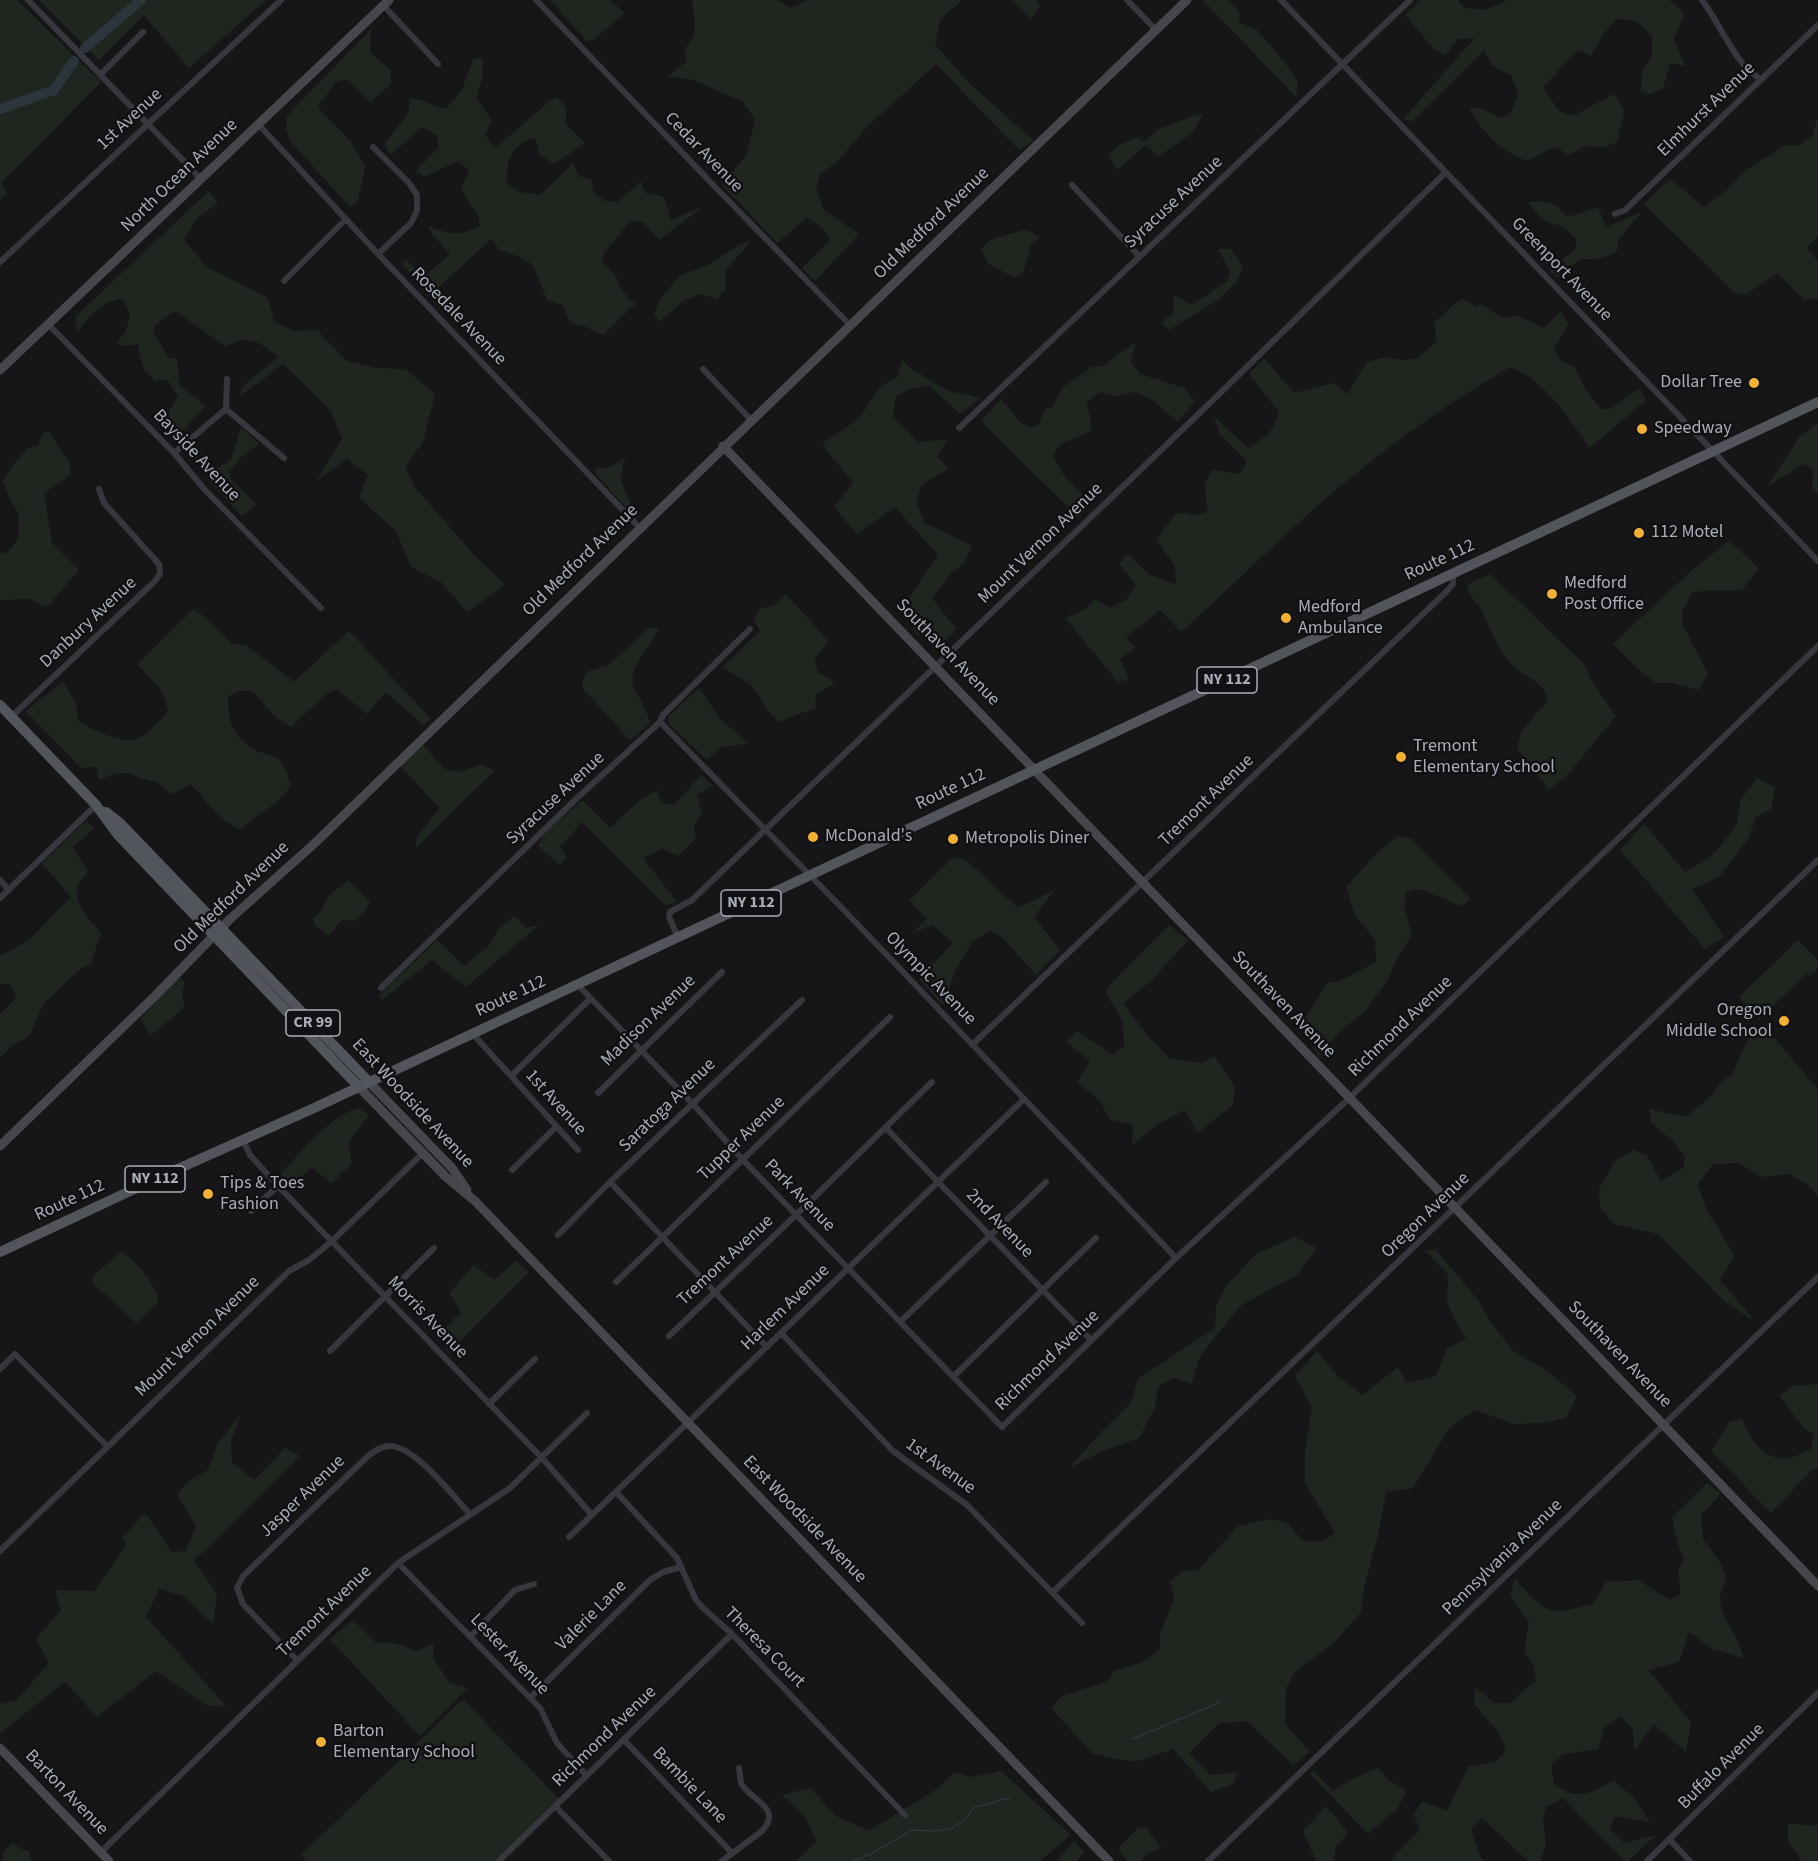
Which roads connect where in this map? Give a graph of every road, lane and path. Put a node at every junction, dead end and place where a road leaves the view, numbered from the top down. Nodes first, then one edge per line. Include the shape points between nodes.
1 (28, 0) edge
2 (281, 0) edge
3 (536, 0) edge
4 (1127, 0) edge
5 (1187, 0) edge
6 (1281, 0) edge
7 (1410, 0) edge
8 (1702, 0) edge
9 (386, 3) edge
10 (1818, 25) edge
11 (1156, 30) junction
12 (143, 32) dead end
13 (438, 64) dead end
14 (1343, 64) junction
15 (101, 74) junction
16 (1761, 80) junction
17 (149, 124) junction
18 (258, 124) junction
19 (373, 147) dead end
20 (1446, 172) junction
21 (201, 179) junction
22 (1072, 185) dead end
23 (1615, 214) dead end
24 (346, 219) junction
25 (378, 254) junction
26 (1139, 256) junction
27 (0, 262) edge
28 (284, 281) dead end
29 (48, 324) junction
30 (850, 325) junction
31 (703, 369) dead end
32 (0, 370) edge
33 (227, 380) dead end
34 (1818, 402) edge
35 (226, 410) junction
36 (751, 420) junction
37 (959, 428) dead end
38 (723, 446) junction
39 (1714, 451) junction
40 (174, 453) junction
41 (284, 458) dead end
42 (99, 489) dead end
43 (639, 527) junction
44 (1818, 561) edge
45 (1453, 573) junction
46 (321, 608) dead end
47 (750, 629) dead end
48 (1818, 646) edge
49 (936, 665) junction
50 (0, 705) edge
51 (11, 717) junction
52 (660, 722) junction
53 (1036, 769) junction
54 (96, 805) junction
55 (765, 829) junction
56 (1818, 860) edge
57 (810, 875) junction
58 (0, 880) edge
59 (1143, 884) junction
60 (9, 890) junction
61 (0, 898) edge
62 (217, 932) junction
63 (678, 937) junction
64 (722, 972) dead end
65 (577, 984) junction
66 (381, 988) dead end
67 (590, 999) junction
68 (802, 1000) dead end
69 (890, 1017) dead end
70 (472, 1033) junction
71 (972, 1045) junction
72 (640, 1050) junction
73 (511, 1076) junction
74 (932, 1082) dead end
75 (364, 1084) junction
76 (597, 1093) dead end
77 (1349, 1097) junction
78 (1023, 1100) junction
79 (693, 1103) junction
80 (556, 1127) junction
81 (886, 1128) junction
82 (243, 1140) junction
83 (0, 1146) edge
84 (578, 1150) dead end
85 (423, 1153) junction
86 (743, 1160) junction
87 (512, 1170) dead end
88 (610, 1182) junction
89 (938, 1182) junction
90 (1046, 1182) dead end
91 (278, 1186) junction
92 (475, 1202) junction
93 (1456, 1208) junction
94 (251, 1211) dead end
95 (796, 1215) junction
96 (558, 1235) dead end
97 (990, 1236) junction
98 (662, 1237) junction
99 (1096, 1239) dead end
100 (332, 1241) junction
101 (434, 1248) dead end
102 (0, 1252) edge
103 (1176, 1258) junction
104 (848, 1269) junction
105 (1818, 1277) edge
106 (616, 1282) dead end
107 (1042, 1290) junction
108 (715, 1292) junction
109 (385, 1296) junction
110 (900, 1322) junction
111 (781, 1333) junction
112 (669, 1336) dead end
113 (1091, 1340) junction
114 (767, 1347) junction
115 (330, 1351) dead end
116 (535, 1359) dead end
117 (0, 1369) edge
118 (954, 1376) junction
119 (489, 1404) junction
120 (587, 1413) dead end
121 (688, 1422) junction
122 (1663, 1425) junction
123 (1002, 1427) joint
124 (107, 1446) junction
125 (542, 1458) junction
126 (616, 1492) junction
127 (469, 1513) junction
128 (592, 1515) junction
129 (569, 1536) dead end
130 (0, 1551) edge
131 (398, 1563) junction
132 (681, 1567) junction
133 (534, 1584) dead end
134 (1818, 1586) edge
135 (1053, 1593) junction
136 (1082, 1623) dead end
137 (732, 1634) junction
138 (470, 1637) junction
139 (297, 1660) junction
140 (1818, 1693) edge
141 (531, 1697) junction
142 (624, 1740) junction
143 (0, 1748) edge
144 (739, 1768) dead end
145 (586, 1775) junction
146 (556, 1807) junction
147 (905, 1815) dead end
148 (1670, 1840) junction
149 (100, 1853) junction
150 (732, 1853) junction
151 (109, 1861) edge
152 (500, 1861) edge
153 (609, 1861) edge
154 (722, 1861) edge
155 (1109, 1861) edge
156 (1208, 1861) edge
157 (1647, 1861) edge
158 (1690, 1861) edge

1 - 15 street
2 - 17 street, 1st Avenue
3 - 30 street, Cedar Avenue
4 - 11 street
5 - 11 street, Old Medford Avenue
6 - 14 street, Greenport Avenue
7 - 14 street, Syracuse Avenue
8 - 16 street via 1744,65
9 - 13 street, North Ocean Avenue
9 - 18 street, North Ocean Avenue
10 - 16 street, Elmhurst Avenue
11 - 30 street, Old Medford Avenue
12 - 15 street
14 - 20 street, Greenport Avenue
14 - 26 street, Syracuse Avenue
15 - 17 street
16 - 23 street, Elmhurst Avenue via 1625,210
17 - 21 street
17 - 27 street, 1st Avenue
18 - 21 street, North Ocean Avenue
18 - 24 street, Rosedale Avenue
19 - 25 street via 417,195 417,211 411,223
20 - 39 street, Greenport Avenue
20 - 49 street, Mount Vernon Avenue
21 - 29 street, North Ocean Avenue
22 - 26 street
24 - 25 street, Rosedale Avenue
24 - 28 street
25 - 43 street, Rosedale Avenue
26 - 37 street, Syracuse Avenue
29 - 32 street, North Ocean Avenue
29 - 40 street, Bayside Avenue
30 - 36 street, Old Medford Avenue
31 - 36 street
33 - 35 street
34 - 39 main road, Route 112 / NY 112
35 - 40 street
35 - 41 street
36 - 38 street, Old Medford Avenue
38 - 43 street, Old Medford Avenue
38 - 49 street, Southaven Avenue
39 - 44 street, Greenport Avenue
39 - 45 main road, Route 112 / NY 112
40 - 46 street, Bayside Avenue
42 - 51 street, Danbury Avenue via 104,503 159,564 160,574
43 - 62 street, Old Medford Avenue via 315,843
45 - 53 main road, Route 112 / NY 112
45 - 59 street, Tremont Avenue via 1453,584 1445,593
47 - 52 street, Syracuse Avenue
48 - 77 street, Richmond Avenue
49 - 53 street, Southaven Avenue
49 - 55 street, Mount Vernon Avenue
50 - 51 main road, CR 99
51 - 54 main road, CR 99
52 - 55 street, Olympic Avenue
52 - 66 street, Syracuse Avenue
53 - 57 main road, Route 112 / NY 112
53 - 59 street, Southaven Avenue
54 - 60 street
54 - 62 main road, CR 99 via 120,823
54 - 62 main road, CR 99 via 118,835 180,900
55 - 57 street, Olympic Avenue
55 - 63 street, Mount Vernon Avenue via 692,900 670,912
56 - 93 street, Oregon Avenue
57 - 63 main road, Route 112 / NY 112
57 - 71 street, Olympic Avenue
58 - 60 street
59 - 71 street, Tremont Avenue
59 - 77 street, Southaven Avenue
60 - 61 street
62 - 75 main road, East Woodside Avenue / CR 99
62 - 83 street, Old Medford Avenue
63 - 65 main road, Route 112 / NY 112
64 - 72 street, Madison Avenue
65 - 67 street, Park Avenue
65 - 70 main road, Route 112 / NY 112
67 - 72 street, Park Avenue
67 - 73 street
68 - 79 street, Saratoga Avenue
69 - 86 street, Tupper Avenue
70 - 73 street, 1st Avenue
70 - 75 main road, Route 112 / NY 112
71 - 78 street, Olympic Avenue
72 - 76 street, Madison Avenue
72 - 79 street, Park Avenue
73 - 80 street, 1st Avenue
74 - 81 street, Tremont Avenue
75 - 82 main road, Route 112 / NY 112
75 - 85 street, East Woodside Avenue / CR 99
75 - 92 street, East Woodside Avenue / CR 99 via 452,1168
77 - 93 street, Southaven Avenue
77 - 103 street, Richmond Avenue
78 - 89 street, Harlem Avenue
78 - 103 street, Olympic Avenue
79 - 86 street, Park Avenue
79 - 88 street, Saratoga Avenue
80 - 84 street, 1st Avenue
80 - 87 street
81 - 89 street, 2nd Avenue
81 - 95 street, Tremont Avenue
82 - 91 street, Morris Avenue via 250,1155
82 - 102 main road, Route 112 / NY 112
85 - 92 street, East Woodside Avenue / CR 99
85 - 100 street, Mount Vernon Avenue
86 - 95 street, Park Avenue
86 - 98 street, Tupper Avenue
88 - 96 street, Saratoga Avenue
88 - 98 street
89 - 97 street, 2nd Avenue
89 - 104 street, Harlem Avenue
90 - 97 street
91 - 94 street
91 - 100 street, Morris Avenue
92 - 121 street, East Woodside Avenue / CR 99
93 - 122 street, Southaven Avenue
93 - 135 street, Oregon Avenue
95 - 104 street, Park Avenue
95 - 108 street, Tremont Avenue
97 - 107 street, 2nd Avenue
97 - 110 street
98 - 106 street, Tupper Avenue
98 - 108 street
99 - 107 street
100 - 109 street, Morris Avenue
100 - 124 street, Mount Vernon Avenue via 289,1271
101 - 109 street
103 - 113 street, Richmond Avenue
104 - 110 street, Park Avenue
104 - 111 street, Harlem Avenue
105 - 122 street, Pennsylvania Avenue
107 - 113 street, 2nd Avenue
107 - 118 street
108 - 112 street, Tremont Avenue
108 - 114 street
109 - 115 street
109 - 119 street, Morris Avenue
110 - 118 street, Park Avenue
111 - 114 street, Harlem Avenue
111 - 135 street, 1st Avenue via 892,1451 967,1505
113 - 123 street, Richmond Avenue
114 - 121 street, Harlem Avenue
116 - 119 street
117 - 124 street via 15,1354
118 - 123 street, Park Avenue
119 - 125 street, Morris Avenue
120 - 125 street, Tremont Avenue
121 - 126 street, Harlem Avenue
121 - 155 street, East Woodside Avenue / CR 99
122 - 134 street, Southaven Avenue
122 - 156 street, Pennsylvania Avenue
124 - 130 street, Mount Vernon Avenue
125 - 127 street, Tremont Avenue via 510,1488
125 - 128 street, Morris Avenue
126 - 128 street, Harlem Avenue
126 - 132 street, Theresa Court
127 - 131 street, Tremont Avenue
127 - 139 street, Jasper Avenue via 405,1449 385,1446 367,1456 243,1576 237,1588 243,1604
128 - 129 street, Harlem Avenue
131 - 138 street, Lester Avenue
131 - 139 street, Tremont Avenue
132 - 137 street, Theresa Court via 696,1600
132 - 141 street, Valerie Lane via 650,1580
133 - 138 street via 515,1590
135 - 136 street, 1st Avenue
137 - 142 street, Richmond Avenue
137 - 147 street, Theresa Court
138 - 141 street, Lester Avenue
139 - 149 street, Tremont Avenue
140 - 148 street, Buffalo Avenue
141 - 145 street, Lester Avenue via 557,1743
142 - 145 street, Richmond Avenue
142 - 150 street, Bambie Lane
143 - 149 street, Barton Avenue
144 - 150 street via 741,1784 765,1807 769,1818 762,1831
145 - 146 street, Richmond Avenue
146 - 152 street, Richmond Avenue
146 - 153 street
148 - 157 street, Buffalo Avenue
148 - 158 street
149 - 151 street, Barton Avenue
150 - 154 street

